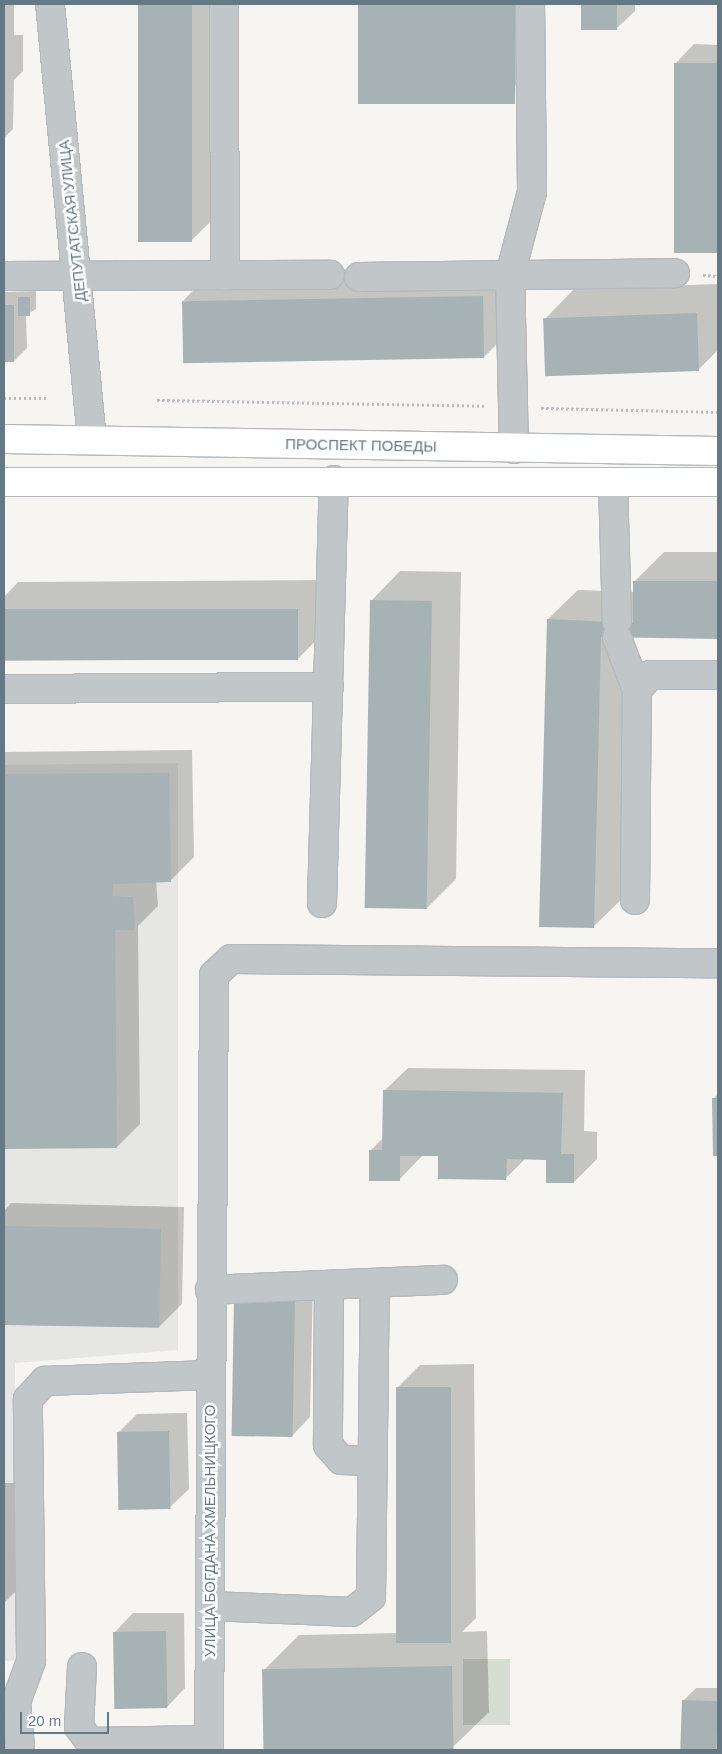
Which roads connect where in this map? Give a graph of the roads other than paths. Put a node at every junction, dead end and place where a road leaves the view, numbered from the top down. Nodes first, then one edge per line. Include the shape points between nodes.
1 (50, 4) edge
2 (224, 4) edge
3 (530, 4) edge
4 (675, 273) dead end
5 (330, 275) dead end
6 (510, 275) junction
7 (4, 276) edge
8 (225, 276) junction
9 (78, 277) junction
10 (359, 277) dead end
11 (4, 439) edge
12 (92, 439) junction
13 (514, 449) junction
14 (718, 451) edge
15 (334, 480) junction
16 (4, 482) edge
17 (614, 482) junction
18 (718, 482) edge
19 (718, 675) edge
20 (329, 687) junction
21 (4, 689) edge
22 (637, 690) junction
23 (635, 900) dead end
24 (322, 903) dead end
25 (718, 963) edge
26 (443, 1280) dead end
27 (375, 1283) junction
28 (329, 1285) junction
29 (210, 1301) junction
30 (210, 1375) junction
31 (373, 1461) junction
32 (210, 1606) junction
33 (82, 1667) dead end
34 (209, 1745) edge
35 (20, 1747) dead end

1 - 9 street, ДЕПУТАТСКАЯ УЛИЦА
2 - 8 street
3 - 6 street via 532,192
4 - 6 street
5 - 8 street
6 - 10 street
6 - 13 street
7 - 9 street
8 - 9 street
9 - 12 street, ДЕПУТАТСКАЯ УЛИЦА
11 - 12 main road, ПРОСПЕКТ ПОБЕДЫ
12 - 13 main road, ПРОСПЕКТ ПОБЕДЫ
13 - 14 main road, ПРОСПЕКТ ПОБЕДЫ
15 - 16 main road
15 - 17 main road
15 - 20 street
17 - 18 main road
17 - 22 street via 617,630
19 - 22 street via 650,675
20 - 21 street
20 - 24 street
22 - 23 street
25 - 29 street, УЛИЦА БОГДАНА ХМЕЛЬНИЦКОГО via 231,959 214,975
26 - 27 street
27 - 28 street
27 - 31 street
28 - 29 street
28 - 31 street via 328,1445 341,1460
29 - 30 street, УЛИЦА БОГДАНА ХМЕЛЬНИЦКОГО
30 - 32 street, УЛИЦА БОГДАНА ХМЕЛЬНИЦКОГО
30 - 35 street via 45,1381 28,1399 31,1661 16,1702
31 - 32 street via 371,1597 352,1612
32 - 34 street, УЛИЦА БОГДАНА ХМЕЛЬНИЦКОГО
33 - 34 street via 79,1727 90,1742

